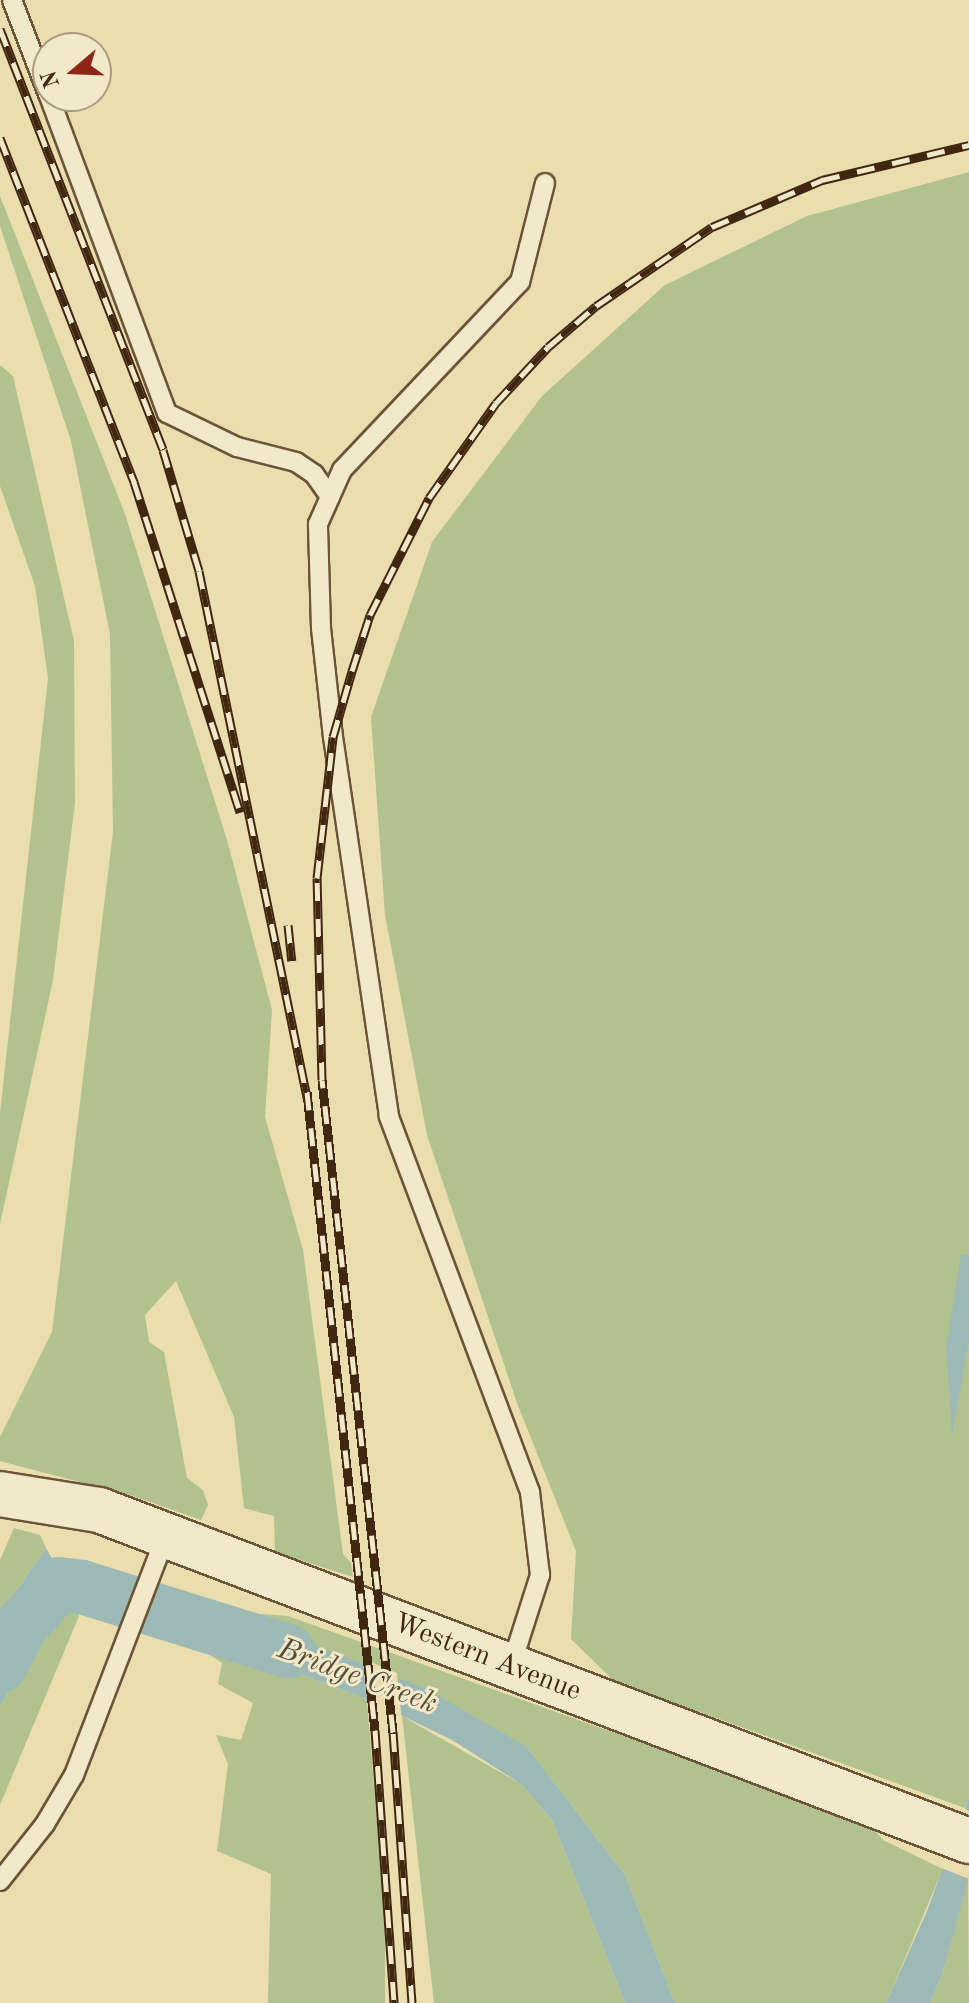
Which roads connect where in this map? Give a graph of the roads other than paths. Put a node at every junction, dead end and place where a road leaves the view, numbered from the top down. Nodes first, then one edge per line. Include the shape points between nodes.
1 (12, 0) edge
2 (32, 53) edge
3 (54, 112) edge
4 (545, 183) dead end
5 (330, 497) junction
6 (0, 1494) edge
7 (166, 1535) junction
8 (511, 1667) junction
9 (956, 1836) edge
10 (0, 1881) edge

1 - 2 lane
3 - 5 lane via 167,413 237,447 296,462 314,474
4 - 5 lane via 520,282 342,470
5 - 8 lane via 318,524 321,628 389,1116 530,1492 540,1575
6 - 7 street, Western Avenue via 99,1510
7 - 8 street, Western Avenue
7 - 10 lane via 74,1775 45,1824
8 - 9 street, Western Avenue

